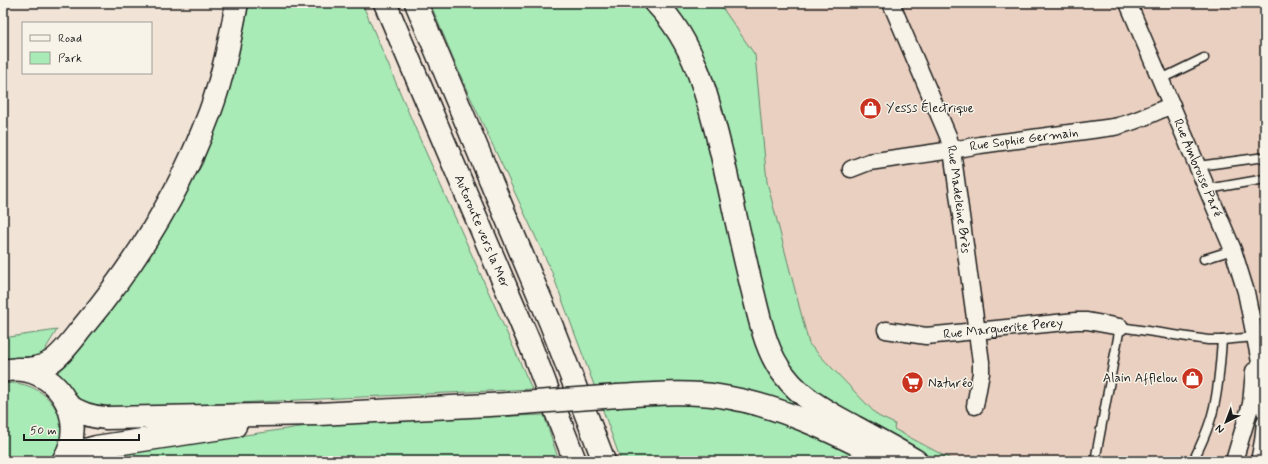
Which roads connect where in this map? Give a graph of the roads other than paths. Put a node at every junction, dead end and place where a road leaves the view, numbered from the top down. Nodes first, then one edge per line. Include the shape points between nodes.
1 (237, 3) edge
2 (385, 3) edge
3 (416, 3) edge
4 (656, 3) edge
5 (890, 3) edge
6 (1128, 3) edge
7 (1204, 58) dead end
8 (1161, 79) junction
9 (1172, 105) junction
10 (952, 150) junction
11 (1265, 157) edge
12 (1198, 166) junction
13 (851, 169) dead end
14 (1265, 179) edge
15 (1208, 189) junction
16 (1233, 250) junction
17 (1204, 259) dead end
18 (1120, 327) junction
19 (886, 330) dead end
20 (977, 332) junction
21 (1255, 337) junction
22 (1222, 340) junction
23 (10, 370) edge
24 (1264, 389) edge
25 (68, 405) junction
26 (975, 406) dead end
27 (1265, 411) edge
28 (319, 414) junction
29 (1265, 422) edge
30 (1264, 440) edge
31 (65, 461) edge
32 (575, 461) edge
33 (604, 461) edge
34 (890, 461) edge
35 (916, 461) edge
36 (1095, 461) edge
37 (1193, 461) edge
38 (1234, 461) edge
39 (1259, 461) edge

1 - 23 main road via 210,111 195,148 155,225 134,259 61,354 44,366
2 - 32 main road, Autoroute vers la Mer via 530,344
3 - 33 main road via 551,324
4 - 35 main road via 676,27 701,78 713,117 758,312 777,365 784,376 810,401
5 - 10 street, Rue Madeleine Brès
6 - 8 street, Rue Ambroise Paré
7 - 8 lane
8 - 9 street, Rue Ambroise Paré
9 - 10 street, Rue Sophie Germain via 1123,125
9 - 12 street, Rue Ambroise Paré
10 - 13 street, Rue Sophie Germain via 869,162
10 - 20 street, Rue Madeleine Brès
11 - 12 lane
12 - 15 street, Rue Ambroise Paré
14 - 15 lane
15 - 16 street, Rue Ambroise Paré
16 - 17 lane
16 - 21 street, Rue Ambroise Paré via 1246,292
18 - 20 street, Rue Marguerite Perey via 1076,321
18 - 22 lane via 1193,339
18 - 36 lane
19 - 20 street, Rue Marguerite Perey via 926,336
20 - 26 street, Rue Madeleine Brès via 981,373
21 - 22 lane
21 - 24 street, Rue Ambroise Paré
21 - 38 street, Rue Ambroise Paré via 1251,404
22 - 37 lane via 1213,411
23 - 25 main road via 36,374 44,378 59,390
24 - 27 street, Rue Ambroise Paré
25 - 28 main road via 83,414 106,418
25 - 31 main road via 73,432
28 - 31 main road via 97,447 85,450
28 - 34 main road, bridge via 658,394 718,396 772,408 833,433
29 - 30 street
30 - 39 street

